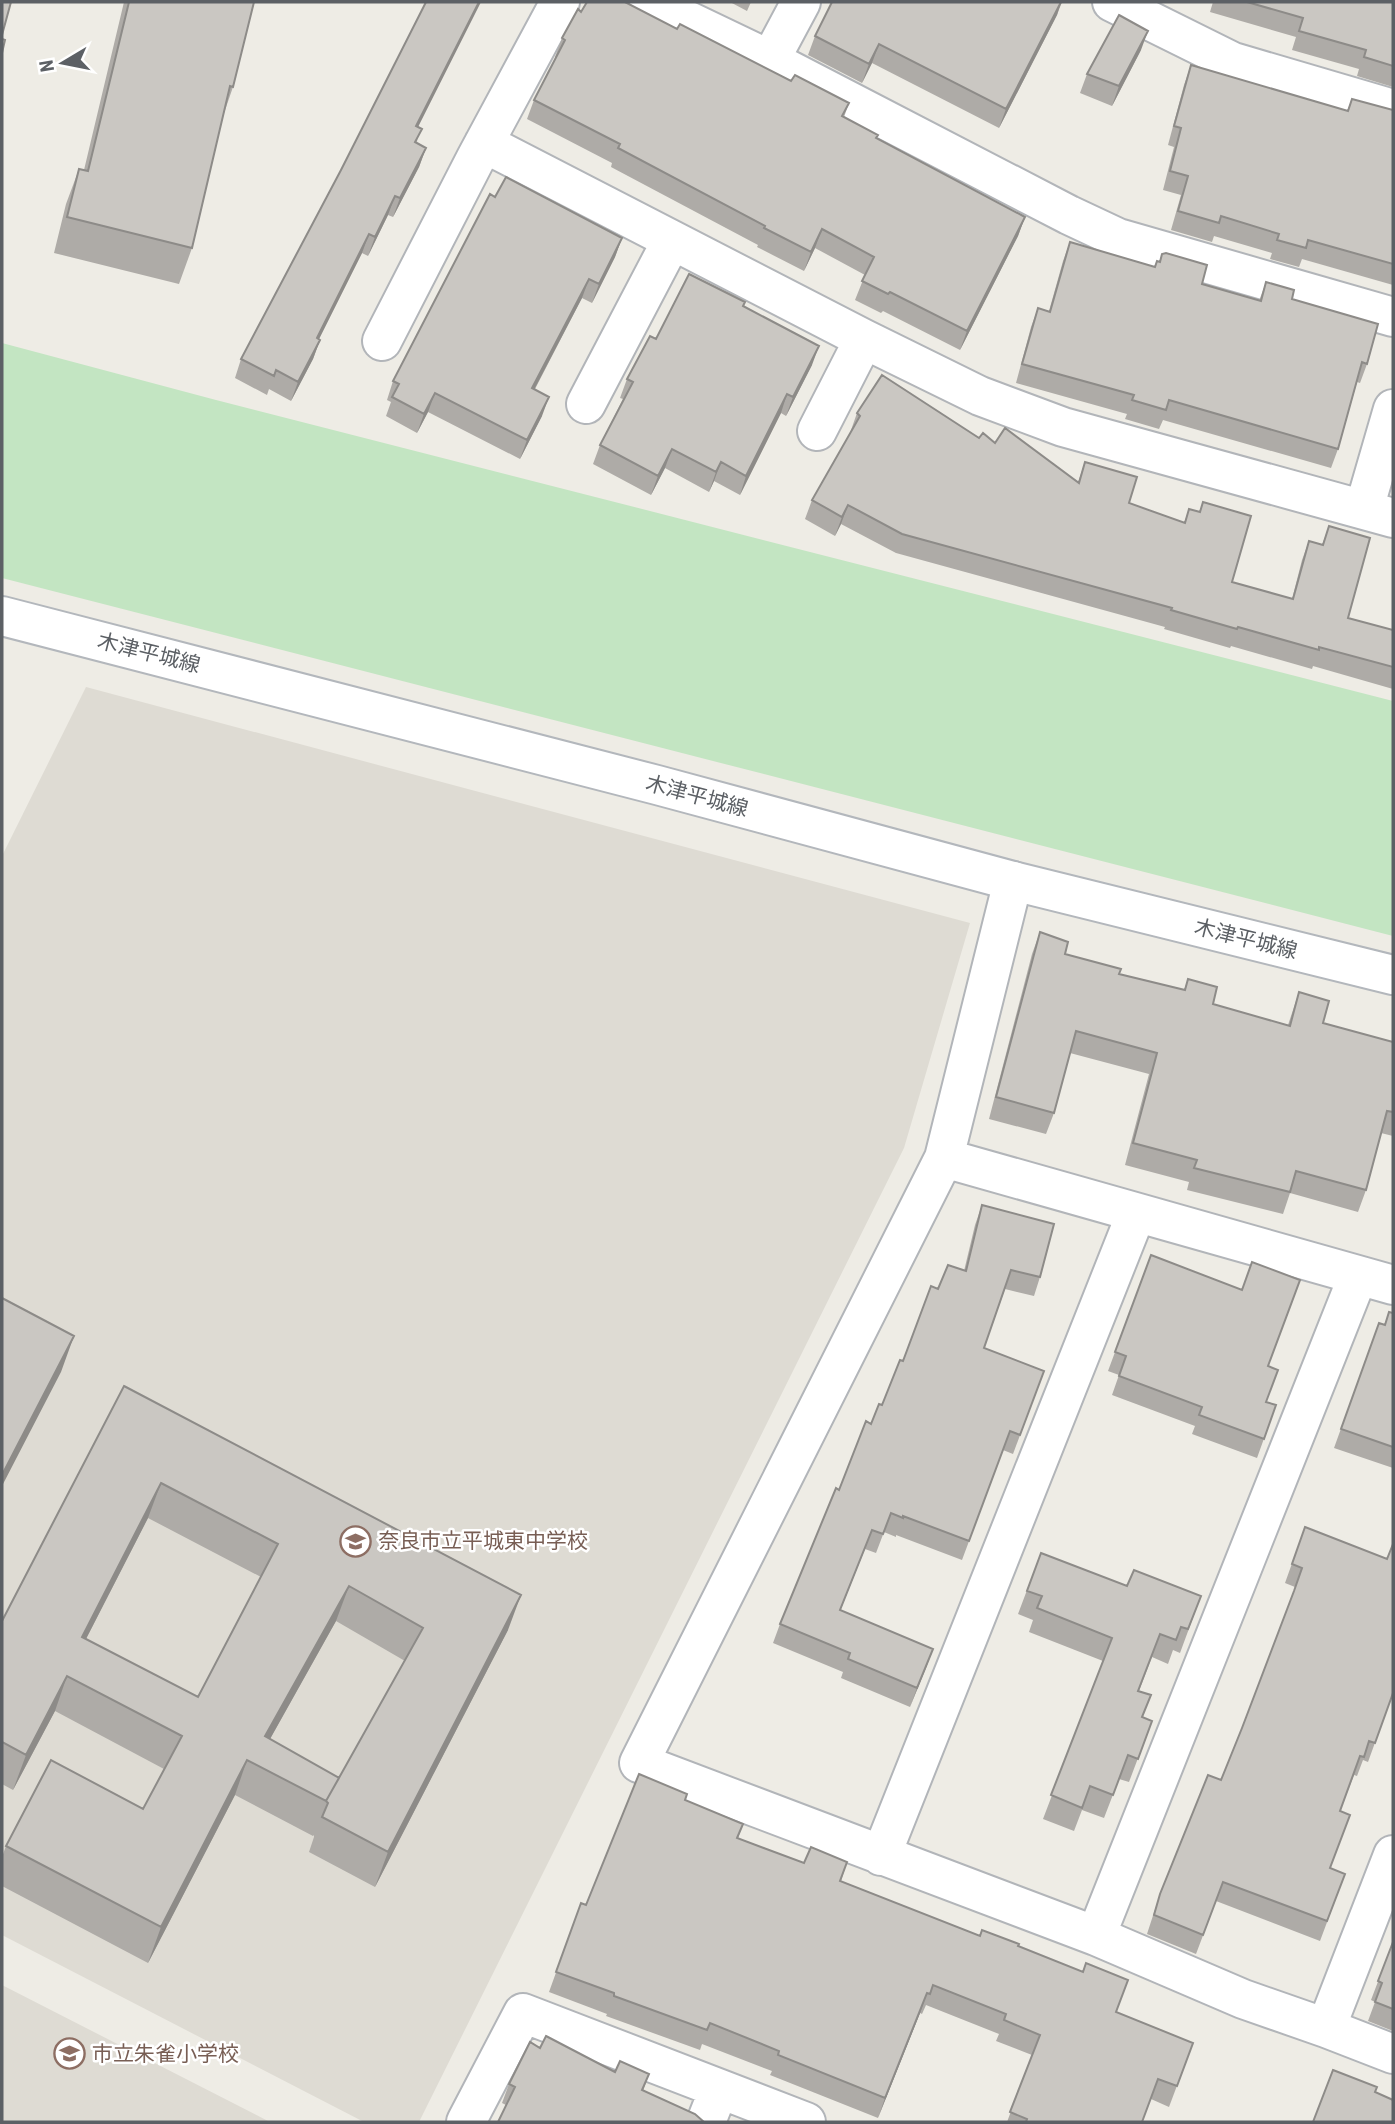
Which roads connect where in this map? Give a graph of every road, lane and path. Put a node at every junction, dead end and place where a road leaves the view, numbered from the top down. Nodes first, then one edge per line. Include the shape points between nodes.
1 (560, 2) edge
2 (649, 2) edge
3 (801, 2) edge
4 (1112, 2) edge
5 (770, 60) junction
6 (1393, 109) edge
7 (484, 143) junction
8 (672, 240) junction
9 (1393, 317) edge
10 (864, 339) junction
11 (382, 341) dead end
12 (586, 404) dead end
13 (1393, 409) edge
14 (817, 431) dead end
15 (1379, 513) edge
16 (2, 615) edge
17 (1013, 881) junction
18 (1393, 975) edge
19 (944, 1158) junction
20 (1136, 1214) junction
21 (1375, 1280) edge
22 (1393, 1855) edge
23 (881, 1857) junction
24 (1096, 1936) junction
25 (1326, 2028) junction
26 (1393, 2054) edge
27 (712, 2105) edge
28 (466, 2122) edge
29 (806, 2122) edge

1 - 7 street
2 - 5 street
3 - 5 street
4 - 6 street via 1233,62
5 - 9 street via 1118,237
7 - 8 street
7 - 11 street
8 - 10 street
8 - 12 street
10 - 14 street
10 - 15 street via 980,396 1063,427
13 - 15 street
16 - 17 street, 木津平城線
17 - 18 street, 木津平城線
17 - 19 street
19 - 20 street
19 - 23 street via 639,1763
20 - 21 street
20 - 23 street
21 - 24 street
22 - 25 street
23 - 24 street
24 - 25 street via 1243,1999
25 - 26 street
27 - 28 street via 523,2013
27 - 29 street

